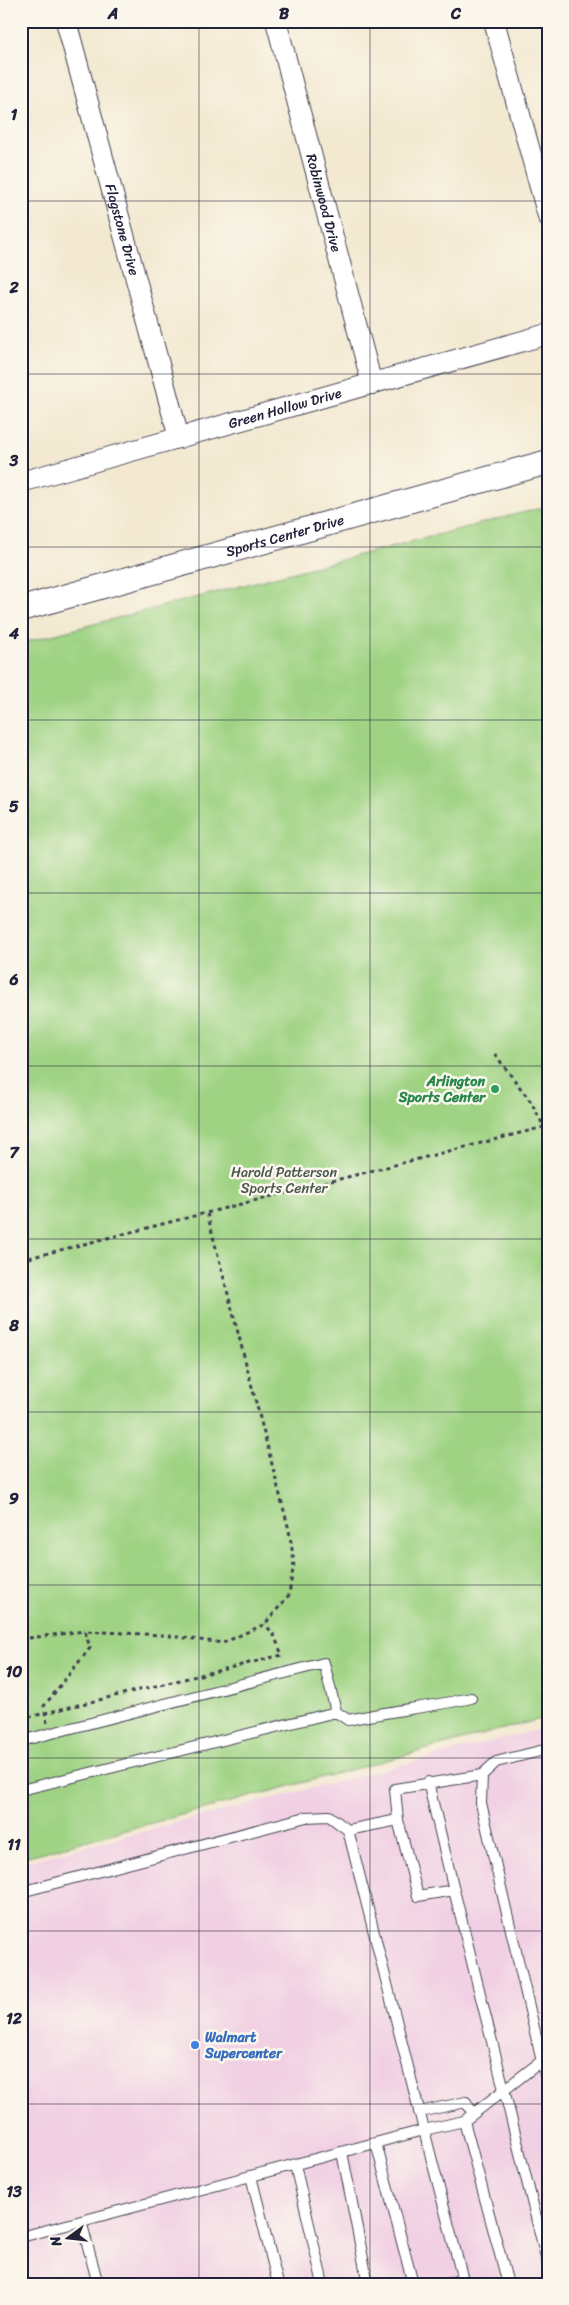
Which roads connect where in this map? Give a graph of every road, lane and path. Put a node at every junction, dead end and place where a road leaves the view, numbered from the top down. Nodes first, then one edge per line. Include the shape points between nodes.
1 (66, 21) edge
2 (276, 21) edge
3 (494, 21) edge
4 (548, 216) edge
5 (548, 334) edge
6 (372, 384) junction
7 (179, 438) junction
8 (548, 462) edge
9 (21, 482) edge
10 (21, 609) edge
11 (494, 1053) dead end
12 (207, 1213) junction
13 (21, 1260) edge
14 (265, 1624) junction
15 (85, 1631) junction
16 (21, 1639) edge
17 (471, 1698) dead end
18 (336, 1712) junction
19 (44, 1714) junction
20 (21, 1719) edge
21 (50, 1735) junction
22 (21, 1742) edge
23 (548, 1749) edge
24 (482, 1775) junction
25 (428, 1782) junction
26 (21, 1790) edge
27 (398, 1820) junction
28 (348, 1830) junction
29 (454, 1890) junction
30 (21, 1892) edge
31 (544, 2059) edge
32 (548, 2087) edge
33 (504, 2090) junction
34 (419, 2112) junction
35 (469, 2118) junction
36 (424, 2130) junction
37 (376, 2143) junction
38 (342, 2152) junction
39 (295, 2165) junction
40 (251, 2176) junction
41 (81, 2222) junction
42 (543, 2223) edge
43 (21, 2237) edge
44 (548, 2265) edge
45 (464, 2281) edge
46 (98, 2284) edge
47 (278, 2284) edge
48 (323, 2284) edge
49 (368, 2284) edge
50 (413, 2284) edge
51 (446, 2284) edge
52 (508, 2284) edge

1 - 7 street, Flagstone Drive
2 - 6 street, Robinwood Drive
3 - 4 street
5 - 6 street, Green Hollow Drive
6 - 7 street, Green Hollow Drive
7 - 9 street, Green Hollow Drive
8 - 10 street, Sports Center Drive
11 - 12 path via 531,1102 544,1127
12 - 13 path
12 - 14 path via 289,1530 294,1562 289,1595
14 - 15 path via 223,1643 162,1635
14 - 19 path via 274,1635 282,1655
15 - 16 path
15 - 19 path via 90,1648 44,1706
17 - 18 lane via 348,1720
18 - 21 lane via 324,1663
18 - 26 lane
19 - 20 path
19 - 21 path
21 - 22 lane
23 - 24 lane via 496,1762
24 - 25 lane
24 - 31 lane via 481,1803
25 - 27 lane via 395,1789
25 - 29 lane
27 - 28 lane
27 - 29 lane via 418,1896
28 - 30 lane via 329,1816 306,1817
28 - 34 lane
29 - 33 lane
31 - 32 lane
31 - 33 lane
33 - 35 lane
33 - 42 lane
34 - 35 lane via 466,2102
34 - 36 lane
35 - 36 lane
35 - 52 lane
36 - 37 lane
36 - 45 lane
37 - 38 lane
37 - 50 lane
38 - 39 lane
38 - 49 lane
39 - 40 lane
39 - 48 lane
40 - 41 lane
40 - 47 lane
41 - 43 lane
41 - 46 lane
42 - 44 lane
45 - 51 lane

